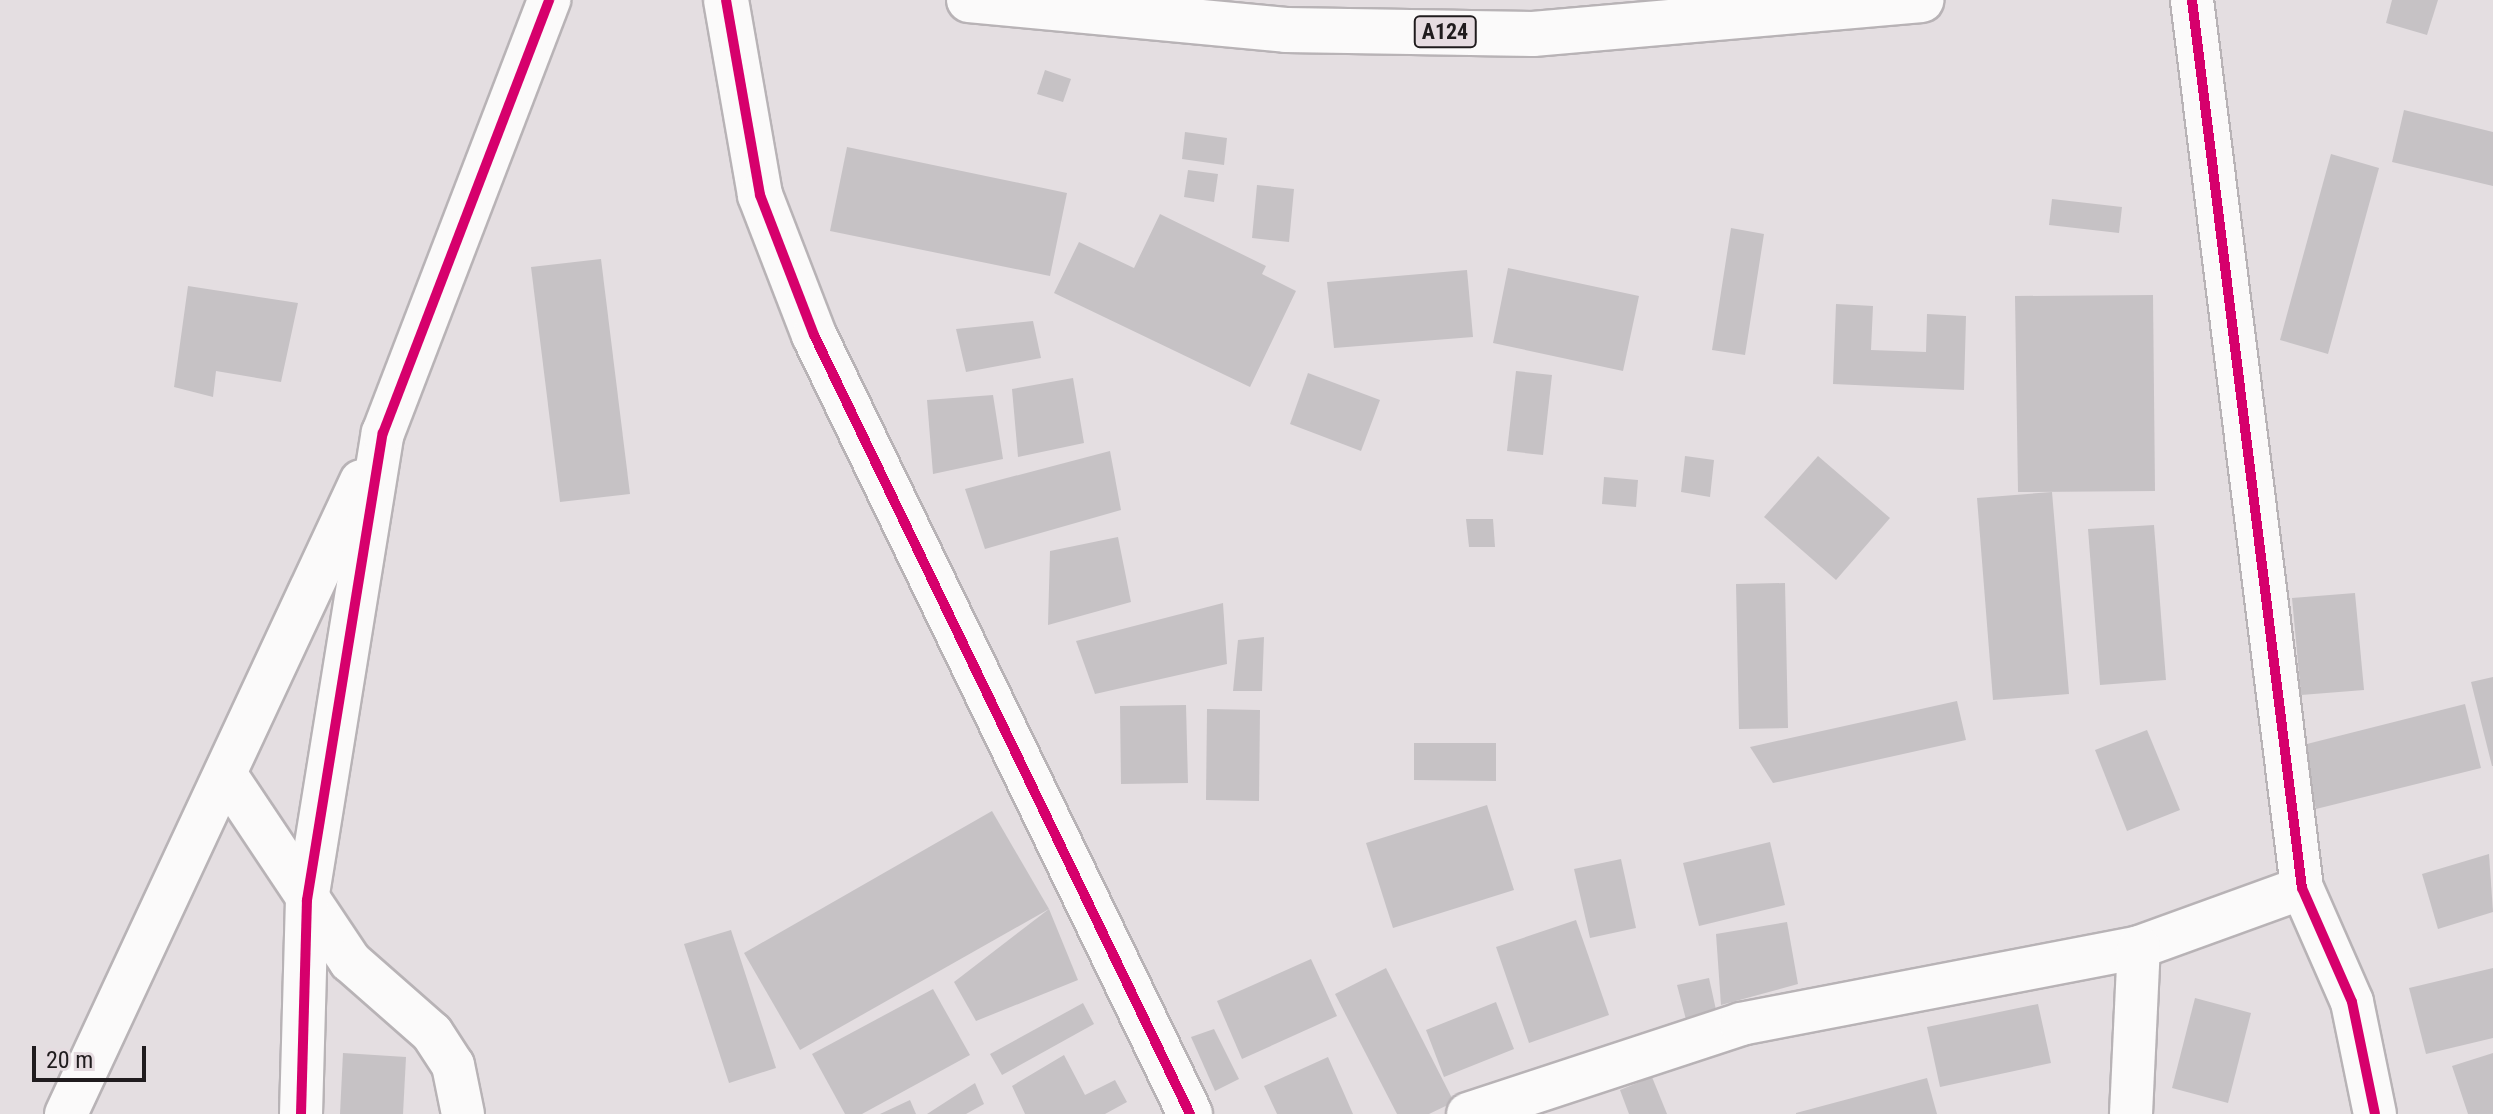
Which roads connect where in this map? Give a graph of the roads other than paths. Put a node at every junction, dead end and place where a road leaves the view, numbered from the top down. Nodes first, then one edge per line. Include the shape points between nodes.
1 (549, 0) edge
2 (726, 0) edge
3 (969, 0) edge
4 (1922, 0) edge
5 (2192, 0) edge
6 (1651, 10) edge
7 (383, 433) junction
8 (228, 778) junction
9 (2302, 888) junction
10 (307, 900) junction
11 (2139, 947) junction
12 (66, 1114) edge
13 (301, 1114) edge
14 (463, 1114) edge
15 (1190, 1114) edge
16 (1468, 1114) edge
17 (2131, 1114) edge
18 (2375, 1114) edge

1 - 7 street
2 - 15 main road via 760,195 814,335
3 - 6 main road, A124 via 1286,30 1533,34
4 - 6 main road, A124
5 - 9 street
7 - 8 street
7 - 10 street
8 - 10 street
8 - 12 street
9 - 11 street
9 - 18 street via 2352,1002
10 - 13 street
10 - 14 street via 350,961 432,1033 453,1065
11 - 16 street via 1741,1024
11 - 17 street

